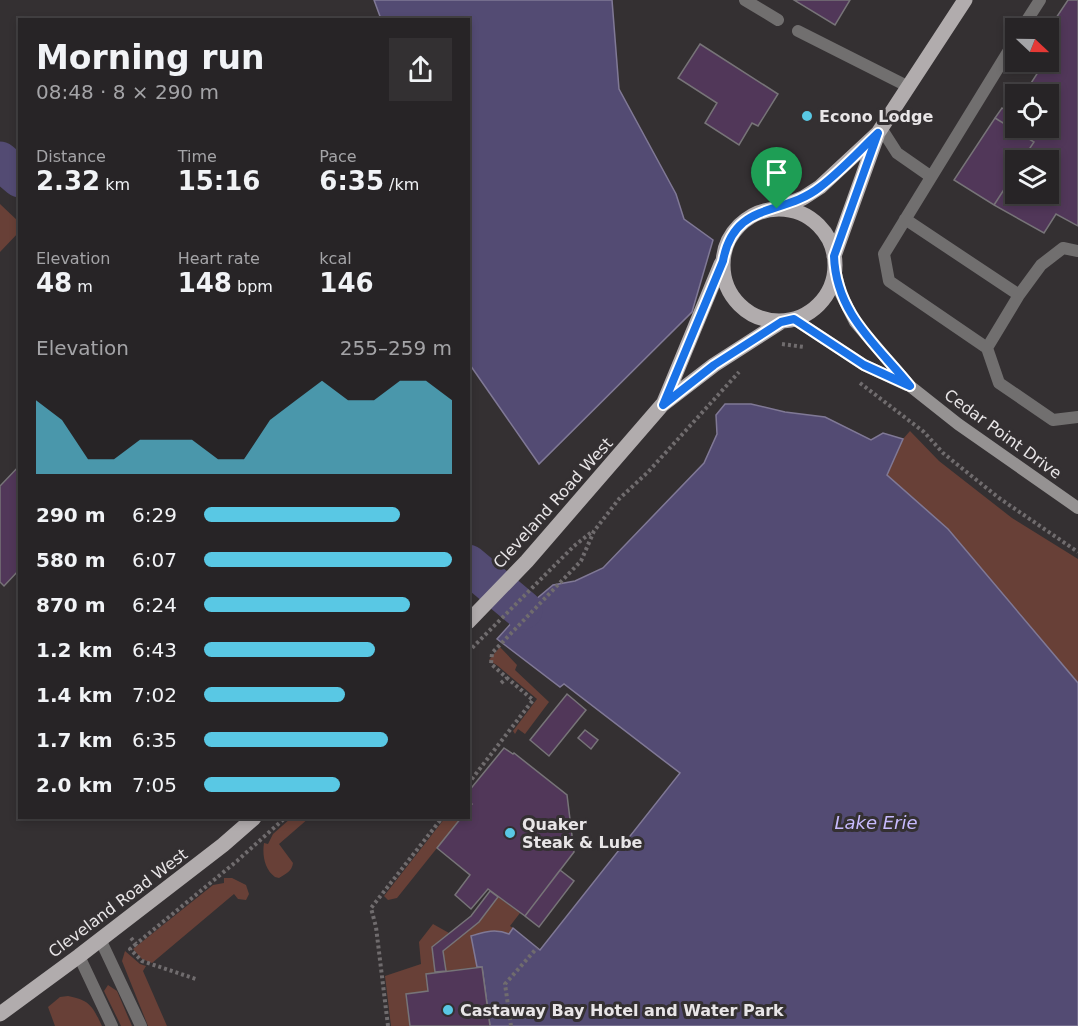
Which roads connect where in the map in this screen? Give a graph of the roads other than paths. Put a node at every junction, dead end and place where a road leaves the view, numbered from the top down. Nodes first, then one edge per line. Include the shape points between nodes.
1 (745, 0) edge
2 (965, 0) edge
3 (1040, 0) edge
4 (1028, 18) edge
5 (778, 20) dead end
6 (798, 31) dead end
7 (1005, 57) edge
8 (909, 87) junction
9 (879, 131) junction
10 (930, 176) junction
11 (777, 209) junction
12 (905, 219) junction
13 (1078, 251) edge
14 (723, 261) junction
15 (835, 263) junction
16 (1019, 295) junction
17 (788, 320) junction
18 (987, 348) junction
19 (910, 386) junction
20 (663, 405) junction
21 (1078, 417) edge
22 (1078, 508) edge
23 (470, 620) edge
24 (253, 819) edge
25 (100, 939) junction
26 (79, 956) junction
27 (0, 1014) edge
28 (112, 1026) edge
29 (141, 1026) edge

1 - 5 street
2 - 8 main road
3 - 4 street
6 - 8 street
7 - 10 street
8 - 9 main road
9 - 10 street via 897,153
9 - 11 main road via 820,188
9 - 15 main road
10 - 12 street
11 - 14 main road via 763,211 740,224 725,247
11 - 15 main road via 803,214 815,221 827,237
12 - 16 street
12 - 18 street via 884,254 889,281
13 - 16 street via 1063,248 1041,265
14 - 17 main road via 725,281 743,309 754,316
14 - 20 main road, Cleveland Road West
15 - 17 main road via 832,283 818,306
15 - 19 main road, Cedar Point Drive via 841,294 855,322
16 - 18 street
17 - 19 main road, Cedar Point Drive via 864,365
17 - 20 main road, Cleveland Road West via 714,365
18 - 21 street via 999,383 1053,420
19 - 22 main road, Cedar Point Drive
20 - 23 main road, Cleveland Road West via 527,561
24 - 25 main road, Cleveland Road West
25 - 26 main road, Cleveland Road West
25 - 29 street
26 - 27 main road, Cleveland Road West
26 - 28 street

